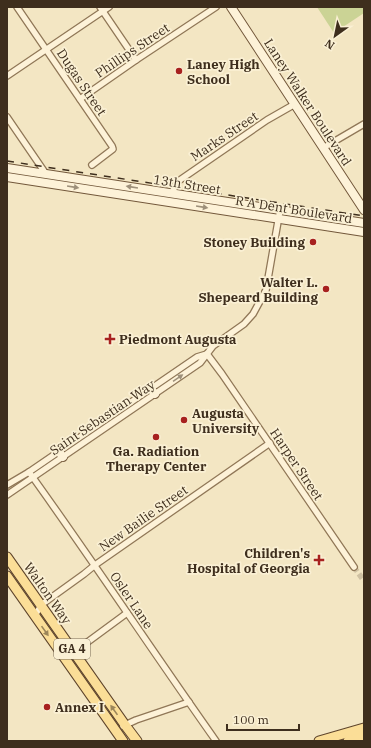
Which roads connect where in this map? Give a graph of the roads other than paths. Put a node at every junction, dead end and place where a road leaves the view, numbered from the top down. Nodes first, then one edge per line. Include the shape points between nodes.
1 (18, 7) edge
2 (108, 7) edge
3 (216, 7) edge
4 (231, 7) edge
5 (102, 9) edge
6 (46, 49) junction
7 (136, 60) junction
8 (7, 76) edge
9 (80, 99) junction
10 (295, 104) junction
11 (7, 117) edge
12 (364, 124) edge
13 (323, 148) junction
14 (92, 165) dead end
15 (7, 168) edge
16 (45, 173) junction
17 (7, 177) edge
18 (52, 184) junction
19 (172, 193) junction
20 (280, 210) junction
21 (364, 210) edge
22 (279, 219) junction
23 (364, 223) edge
24 (364, 232) edge
25 (207, 354) junction
26 (270, 443) junction
27 (30, 475) junction
28 (7, 486) edge
29 (7, 495) edge
30 (7, 557) edge
31 (95, 565) junction
32 (354, 567) tunnel mouth
33 (7, 576) edge
34 (23, 580) junction
35 (14, 586) junction
36 (41, 605) junction
37 (127, 613) junction
38 (35, 616) junction
39 (74, 652) junction
40 (65, 658) junction
41 (189, 702) junction
42 (125, 725) junction
43 (364, 728) edge
44 (116, 732) junction
45 (364, 736) edge
46 (123, 741) edge
47 (137, 741) edge
48 (216, 741) edge
49 (319, 741) edge
50 (348, 741) edge

1 - 6 street, Dugas Street
2 - 5 street
3 - 7 street, Phillips Street
4 - 10 main road, Laney Walker Boulevard
5 - 6 street
5 - 7 street
6 - 8 street
6 - 9 street, Dugas Street
7 - 9 street, Phillips Street
9 - 14 street, Dugas Street via 113,149
10 - 13 main road, Laney Walker Boulevard
10 - 19 street, Marks Street via 267,120 177,182
11 - 16 street
12 - 13 street
13 - 21 main road, Laney Walker Boulevard
15 - 16 main road, 13th Street
16 - 18 street
19 -> 16 main road, 13th Street
17 - 18 main road, R A Dent Boulevard
18 -> 22 main road, R A Dent Boulevard
19 - 20 main road, 13th Street
20 - 22 street, Saint Sebastian Way
20 - 23 main road, 13th Street
22 - 24 main road, R A Dent Boulevard
22 - 25 street, Saint Sebastian Way via 266,290 253,314 244,324 213,346
25 - 26 street, Harper Street
25 - 27 street, Saint Sebastian Way via 200,363 153,391
26 - 31 street, New Bailie Street
26 - 32 street, Harper Street
27 - 28 street, Saint Sebastian Way
27 - 29 street, Saint Sebastian Way
27 - 31 street, Osler Lane
30 - 34 main road, Walton Way / GA 4
31 - 36 street, New Bailie Street
31 - 37 street, Osler Lane
33 - 35 main road, Walton Way / GA 4
34 - 35 main road
34 - 36 main road, Walton Way / GA 4
35 - 38 main road, Walton Way / GA 4
36 - 38 street, New Bailie Street
36 - 39 main road, Walton Way / GA 4
37 - 39 street
37 - 41 street, Osler Lane
38 -> 40 main road, Walton Way / GA 4
39 - 40 street
42 -> 39 main road, Walton Way / GA 4
40 - 44 main road, Walton Way / GA 4
41 - 42 street
41 - 48 street, Osler Lane
42 - 44 street
42 - 47 main road, Walton Way / GA 4
43 - 49 main road
44 - 46 main road, Walton Way / GA 4
45 - 50 main road

